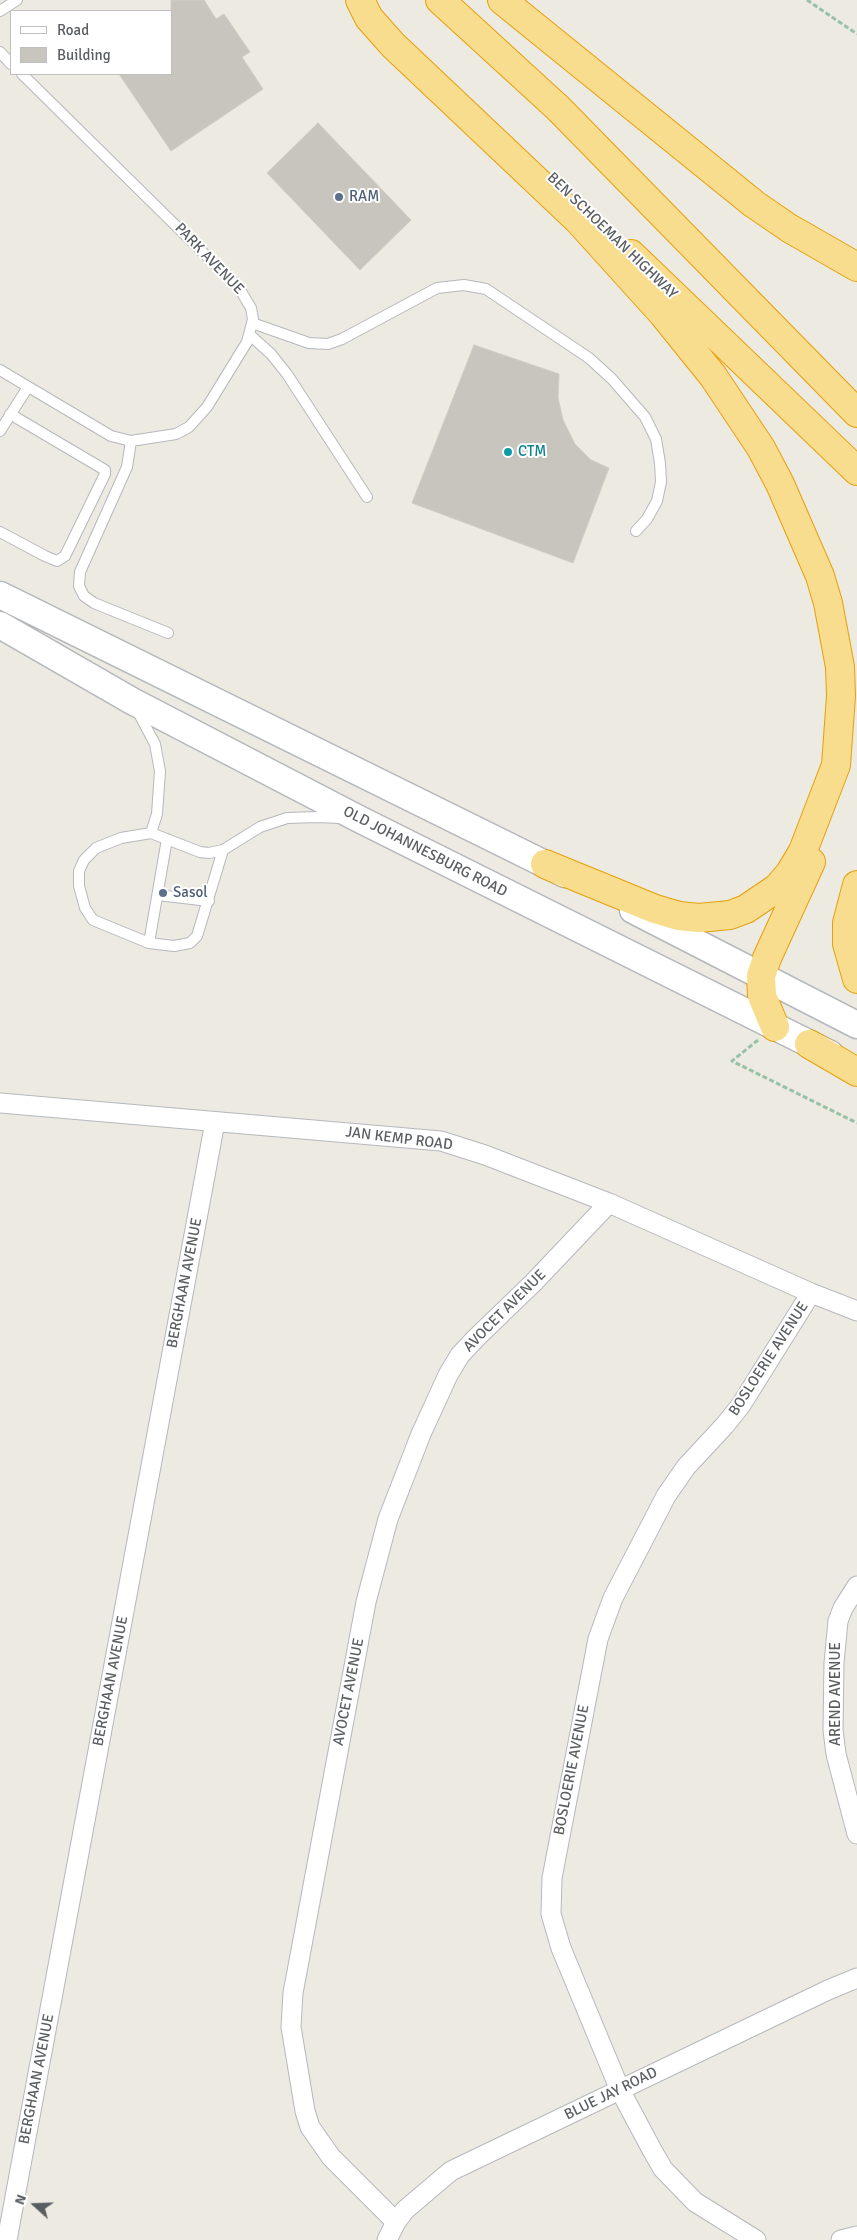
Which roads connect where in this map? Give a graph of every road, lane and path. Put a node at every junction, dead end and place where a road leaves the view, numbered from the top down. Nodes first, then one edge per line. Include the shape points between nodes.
1 (360, 0) edge
2 (367, 0) edge
3 (440, 0) edge
4 (502, 0) edge
5 (807, 0) edge
6 (12, 1) edge
7 (0, 11) edge
8 (857, 34) edge
9 (0, 52) edge
10 (10, 63) edge
11 (23, 75) edge
12 (857, 267) edge
13 (252, 323) junction
14 (250, 335) junction
15 (0, 370) edge
16 (28, 387) junction
17 (857, 413) edge
18 (10, 414) junction
19 (0, 431) edge
20 (131, 441) junction
21 (857, 471) edge
22 (367, 497) dead end
23 (636, 531) dead end
24 (0, 532) edge
25 (0, 595) edge
26 (0, 625) edge
27 (168, 633) dead end
28 (132, 701) junction
29 (836, 765) junction
30 (361, 820) junction
31 (151, 833) junction
32 (166, 839) junction
33 (223, 850) junction
34 (545, 864) junction
35 (857, 886) edge
36 (158, 895) junction
37 (209, 901) junction
38 (149, 943) junction
39 (761, 976) junction
40 (857, 978) edge
41 (857, 1025) edge
42 (775, 1027) junction
43 (809, 1044) junction
44 (857, 1067) edge
45 (857, 1072) edge
46 (0, 1103) edge
47 (215, 1122) junction
48 (857, 1123) edge
49 (609, 1203) junction
50 (811, 1294) junction
51 (857, 1312) edge
52 (857, 1586) edge
53 (857, 1834) edge
54 (857, 1978) edge
55 (620, 2090) junction
56 (396, 2222) junction
57 (857, 2236) edge
58 (7, 2240) edge
59 (387, 2240) edge
60 (756, 2240) edge
61 (841, 2240) edge

1 - 29 highway via 369,18 393,46 578,220 663,314 713,376 761,448 802,530 828,604 840,667
2 - 21 highway, BEN SCHOEMAN HIGHWAY
3 - 17 highway via 558,108
4 - 12 highway via 754,204 788,228
5 - 8 path
6 - 7 lane
9 - 10 lane
11 - 13 lane, PARK AVENUE via 239,288 251,308
13 - 14 lane, PARK AVENUE
13 - 23 lane via 309,343 328,344 437,288 464,285 486,289 589,358 645,417 656,439 660,482 657,501
14 - 20 lane, PARK AVENUE via 207,406 190,427 176,434
14 - 22 lane via 272,354 287,374
15 - 16 lane, PARK AVENUE
16 - 18 lane
16 - 20 lane, PARK AVENUE via 111,436
18 - 19 lane
18 - 24 lane via 105,470 106,474 65,556 56,561
20 - 27 lane via 126,467 80,572 80,586 84,596 94,603
25 - 34 main road
26 - 28 main road, OLD JOHANNESBURG ROAD
28 - 30 main road, OLD JOHANNESBURG ROAD
28 - 31 lane via 158,755 157,814
29 - 34 highway via 803,851 790,873 764,899 730,915 678,916
29 - 39 highway via 827,820 816,851
30 - 33 lane via 317,816 287,818 260,827
30 - 42 main road, OLD JOHANNESBURG ROAD
31 - 32 lane
31 - 38 lane via 121,838 96,848 84,860 78,886 93,920
32 - 33 lane via 200,852
32 - 36 lane
33 - 37 lane
34 - 39 main road
35 - 40 highway via 847,923 847,944
36 - 37 lane
36 - 38 lane
37 - 38 lane via 197,936 190,943 174,946
39 - 41 main road
39 - 42 highway via 762,996
42 - 43 main road, OLD JOHANNESBURG ROAD
42 - 48 path via 732,1060
43 - 44 main road, OLD JOHANNESBURG ROAD
43 - 45 highway
46 - 47 street, JAN KEMP ROAD
47 - 49 street, JAN KEMP ROAD via 441,1141
47 - 58 street, BERGHAAN AVENUE
49 - 50 street, JAN KEMP ROAD
49 - 56 street, AVOCET AVENUE via 476,1338 452,1368 421,1434 388,1519 366,1602 293,1993 291,2027 310,2127 331,2157
50 - 51 street, JAN KEMP ROAD
50 - 55 street, BOSLOERIE AVENUE via 741,1405 686,1467 666,1496 612,1598 598,1639 560,1831 552,1878 551,1914 561,1948
52 - 53 street, AREND AVENUE via 838,1621 833,1730
54 - 55 street, BLUE JAY ROAD
55 - 56 street, BLUE JAY ROAD via 450,2171 416,2199
55 - 60 street, BOSLOERIE AVENUE via 660,2162 677,2185 695,2202
56 - 59 street, BLUE JAY ROAD
57 - 61 street

